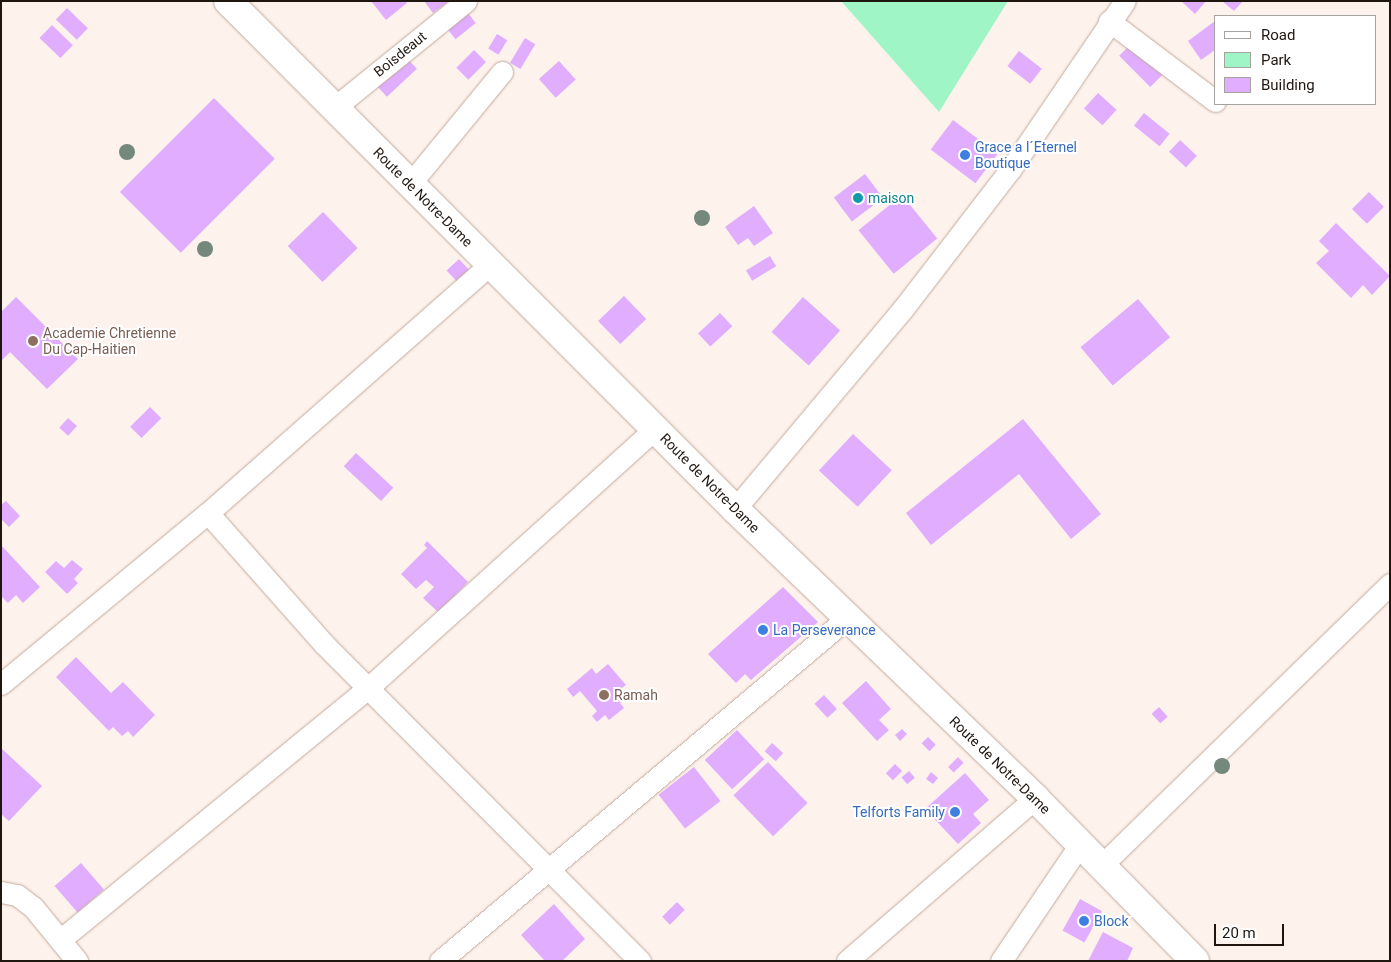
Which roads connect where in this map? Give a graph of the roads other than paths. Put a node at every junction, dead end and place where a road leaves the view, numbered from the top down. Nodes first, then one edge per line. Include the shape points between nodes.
1 (228, 1) edge
2 (466, 1) edge
3 (1124, 1) edge
4 (1110, 21) junction
5 (502, 72) dead end
6 (1214, 100) edge
7 (334, 108) junction
8 (410, 184) junction
9 (492, 263) junction
10 (656, 428) junction
11 (735, 509) junction
12 (208, 513) junction
13 (1390, 584) edge
14 (846, 619) junction
15 (1, 684) edge
16 (368, 688) junction
17 (1035, 798) junction
18 (1079, 846) junction
19 (1101, 866) junction
20 (548, 871) junction
21 (1, 892) edge
22 (60, 940) junction
23 (633, 959) edge
24 (77, 961) edge
25 (440, 961) edge
26 (847, 961) edge
27 (1001, 961) edge
28 (1195, 961) edge

1 - 7 street, Route de Notre-Dame
2 - 7 street, Boisdeaut
3 - 4 street
4 - 6 street
4 - 11 street via 1010,170 876,341
5 - 8 street
7 - 8 street, Route de Notre-Dame
8 - 9 street, Route de Notre-Dame
9 - 10 street, Route de Notre-Dame
9 - 12 street
10 - 11 street, Route de Notre-Dame
10 - 16 street
11 - 14 street, Route de Notre-Dame
12 - 15 street
12 - 16 street
13 - 19 street
14 - 17 street, Route de Notre-Dame
14 - 20 street
16 - 20 street
16 - 22 street
17 - 18 street, Route de Notre-Dame
17 - 26 street
18 - 19 street, Route de Notre-Dame
18 - 27 street
19 - 28 street, Route de Notre-Dame
20 - 23 street
20 - 25 street
21 - 22 street via 17,895 33,907
22 - 24 street

